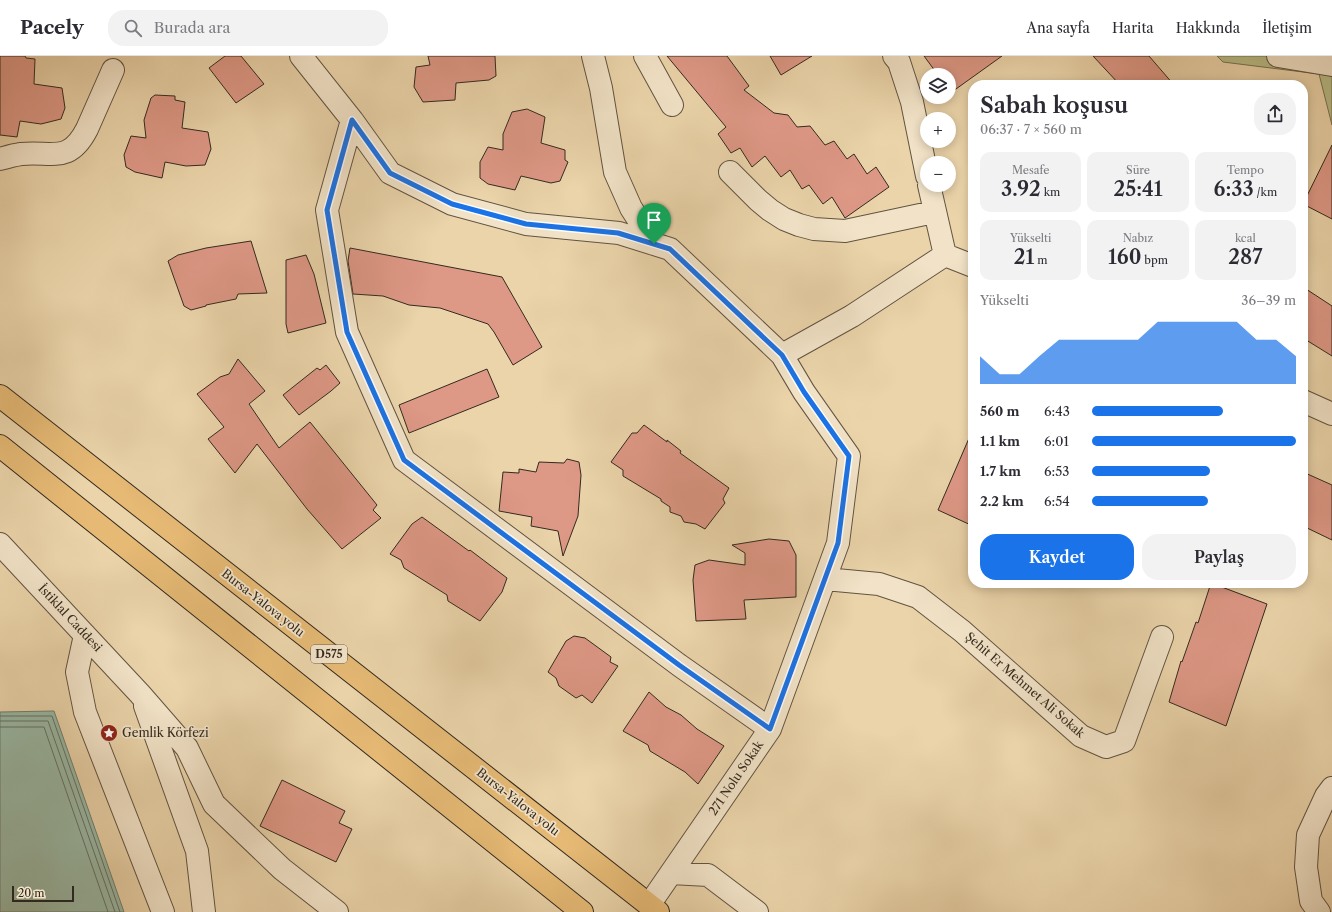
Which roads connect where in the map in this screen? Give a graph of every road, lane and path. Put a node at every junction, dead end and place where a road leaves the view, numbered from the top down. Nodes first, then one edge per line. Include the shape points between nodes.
1 (301, 56) edge
2 (592, 56) edge
3 (645, 56) edge
4 (894, 56) edge
5 (1278, 56) edge
6 (1332, 65) edge
7 (113, 70) dead end
8 (672, 105) dead end
9 (352, 120) junction
10 (923, 156) edge
11 (0, 159) edge
12 (730, 172) dead end
13 (930, 192) edge
14 (934, 212) junction
15 (654, 244) junction
16 (945, 255) junction
17 (968, 264) edge
18 (782, 355) junction
19 (0, 396) edge
20 (1308, 403) edge
21 (1332, 414) edge
22 (0, 446) edge
23 (0, 544) edge
24 (825, 579) junction
25 (85, 634) junction
26 (1162, 637) dead end
27 (140, 694) junction
28 (770, 729) junction
29 (1332, 788) edge
30 (671, 873) junction
31 (654, 908) edge
32 (163, 912) edge
33 (204, 912) edge
34 (337, 912) edge
35 (582, 912) edge
36 (757, 912) edge
37 (1319, 912) edge

1 - 9 street, 271 Nolu Sokak
2 - 15 street via 603,96 615,172 631,208
3 - 8 street
4 - 10 street via 899,62 912,102
5 - 6 street
7 - 11 street via 87,129 77,144 60,154 22,154
9 - 15 street, 271 Nolu Sokak via 390,173 452,204 526,224 618,233
9 - 28 street via 327,210 347,332 404,460
12 - 14 street via 770,210 784,219 814,229 845,231
13 - 14 street
14 - 16 street
15 - 18 street, 271 Nolu Sokak via 670,249
16 - 17 street
16 - 18 street via 852,316
18 - 24 street, 271 Nolu Sokak via 804,392 849,456 838,543
19 - 31 highway, Bursa-Yalova yolu / D575
20 - 21 street
22 - 35 highway
23 - 25 street, İstiklal Caddesi
24 - 26 street, Şehit Er Mehmet Ali Sokak via 879,584 918,597 962,631 1081,736 1106,747 1124,741
24 - 28 street, 271 Nolu Sokak
25 - 27 street, İstiklal Caddesi
25 - 32 street via 77,672 85,712
27 - 33 street via 197,851
27 - 34 street, İstiklal Caddesi via 187,748 214,804 282,869
28 - 30 street, 271 Nolu Sokak
29 - 37 street via 1308,835 1306,867 1311,901
30 - 31 street, 271 Nolu Sokak
30 - 36 street via 708,875

